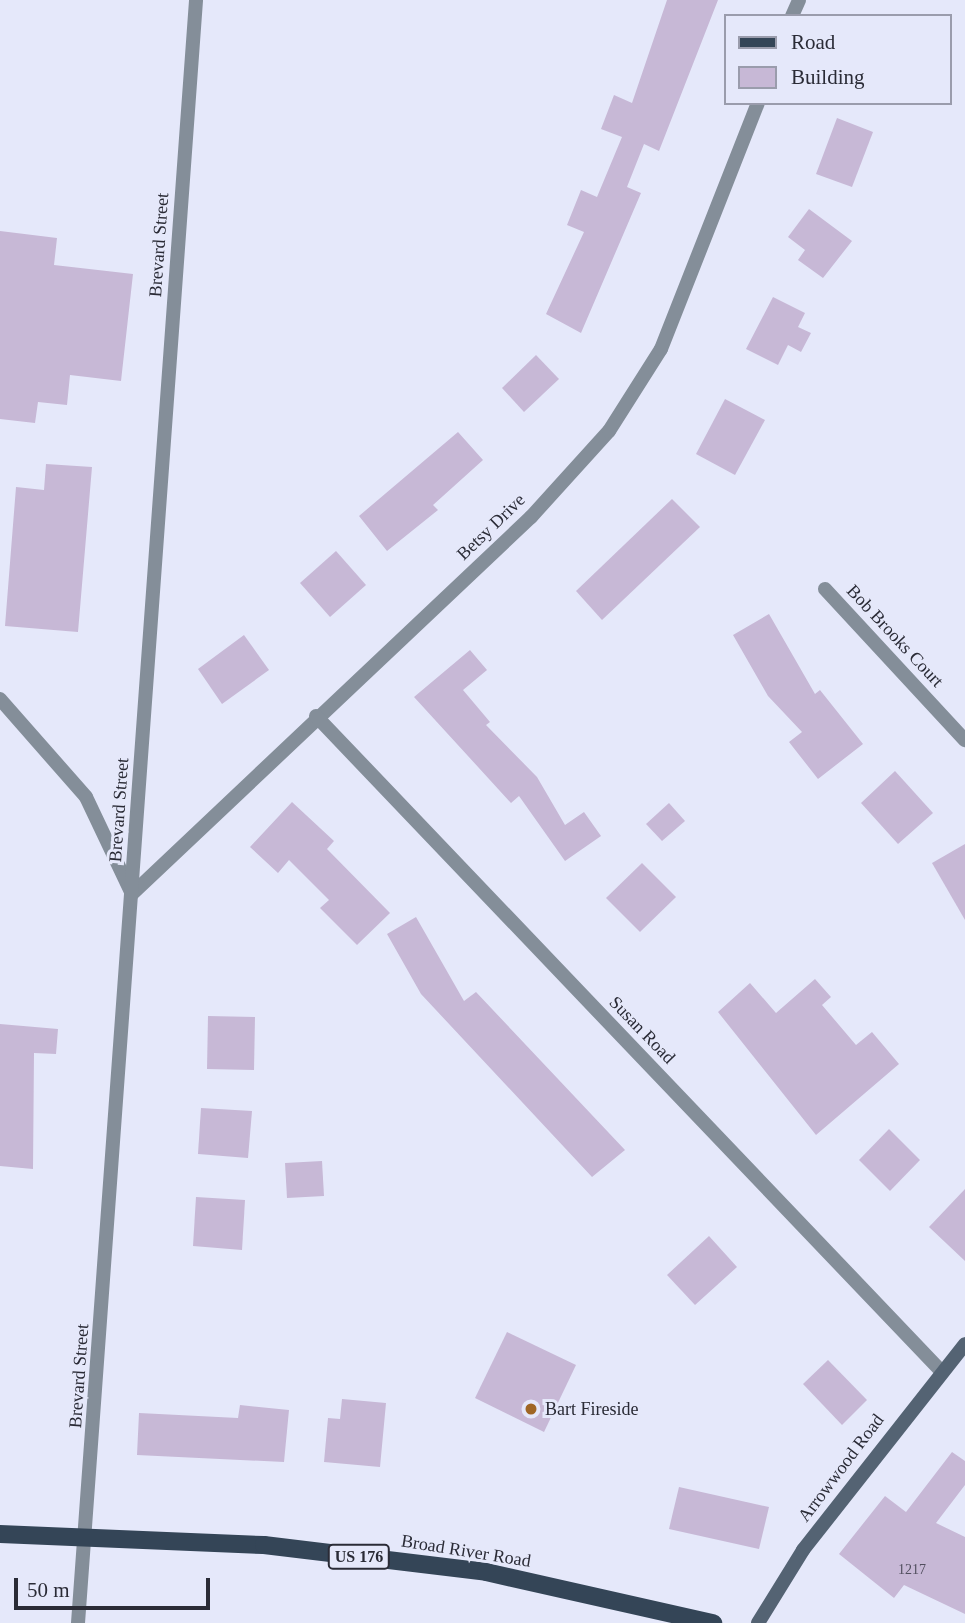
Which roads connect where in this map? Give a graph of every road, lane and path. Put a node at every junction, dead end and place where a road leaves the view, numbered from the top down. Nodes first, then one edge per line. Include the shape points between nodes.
1 (196, 0) edge
2 (757, 105) edge
3 (825, 589) dead end
4 (0, 699) edge
5 (316, 716) junction
6 (965, 740) edge
7 (132, 894) junction
8 (965, 1344) edge
9 (941, 1371) junction
10 (0, 1534) edge
11 (86, 1538) junction
12 (685, 1619) edge
13 (78, 1623) edge
14 (713, 1623) edge
15 (758, 1623) edge

1 - 7 street, Brevard Street
2 - 5 street, Betsy Drive via 661,349 609,431 531,517
3 - 6 street, Bob Brooks Court
4 - 7 street via 86,797
5 - 7 street, Betsy Drive
5 - 9 street, Susan Road
7 - 11 street, Brevard Street
8 - 9 street, Arrowwood Road
9 - 15 street, Arrowwood Road via 803,1550
10 - 11 main road, Broad River Road / US 176
11 - 12 main road, Broad River Road / US 176 via 264,1545 486,1572
11 - 13 street, Brevard Street
12 - 14 main road, Broad River Road / US 176

